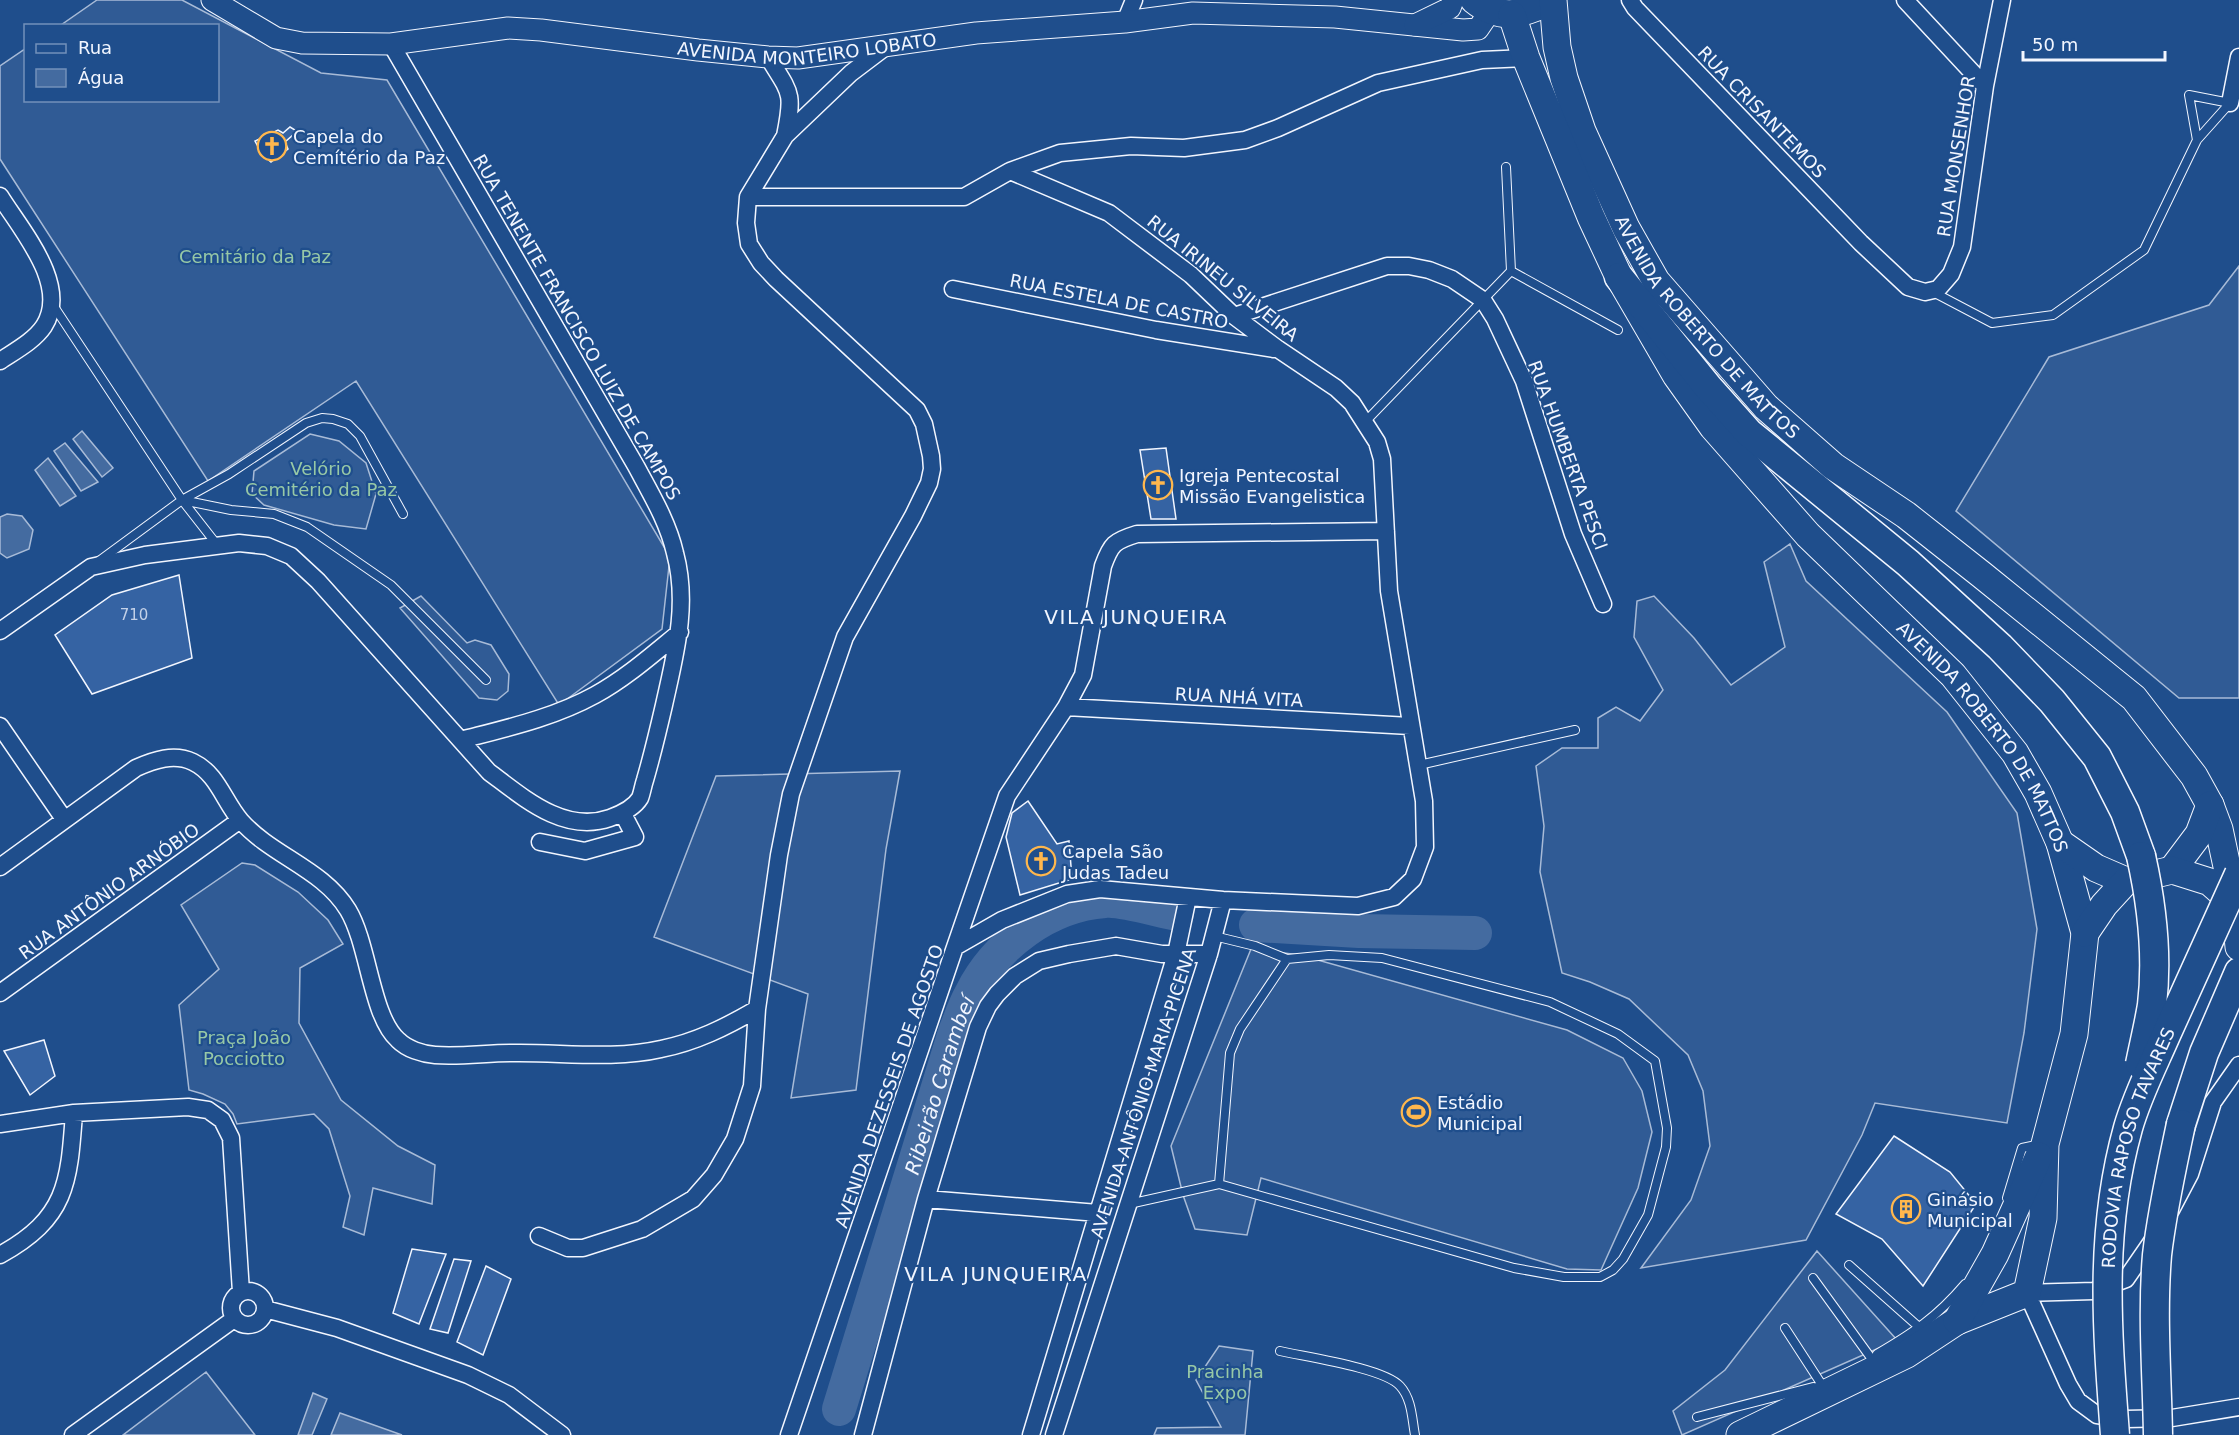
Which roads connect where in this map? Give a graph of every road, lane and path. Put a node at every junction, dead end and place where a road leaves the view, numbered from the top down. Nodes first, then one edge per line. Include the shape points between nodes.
1 (212, 0) edge
2 (1134, 0) edge
3 (1453, 0) edge
4 (1552, 0) edge
5 (1618, 0) edge
6 (1905, 0) edge
7 (2002, 0) edge
8 (1633, 4) edge
9 (1492, 8) edge
10 (1125, 22) junction
11 (1414, 25) junction
12 (391, 44) junction
13 (888, 45) junction
14 (768, 57) junction
15 (2239, 57) edge
16 (1526, 58) junction
17 (1985, 86) junction
18 (2230, 103) junction
19 (785, 136) junction
20 (2197, 140) junction
21 (1506, 167) dead end
22 (1010, 171) junction
23 (0, 196) edge
24 (748, 197) junction
25 (1511, 271) junction
26 (1619, 276) junction
27 (953, 290) dead end
28 (1930, 291) junction
29 (1483, 300) junction
30 (51, 303) junction
31 (1234, 316) junction
32 (1618, 330) dead end
33 (1278, 349) junction
34 (0, 360) edge
35 (1365, 422) junction
36 (182, 501) junction
37 (403, 514) dead end
38 (1386, 531) junction
39 (218, 546) junction
40 (91, 567) junction
41 (1603, 604) dead end
42 (0, 631) edge
43 (680, 632) junction
44 (486, 680) dead end
45 (1066, 707) junction
46 (0, 726) edge
47 (1410, 726) junction
48 (1575, 730) dead end
49 (461, 740) junction
50 (1419, 765) junction
51 (2210, 805) junction
52 (623, 814) junction
53 (64, 819) junction
54 (240, 820) junction
55 (540, 842) dead end
56 (2060, 843) junction
57 (0, 867) edge
58 (2172, 870) junction
59 (2239, 874) edge
60 (2126, 881) junction
61 (1188, 897) junction
62 (1223, 900) junction
63 (2235, 904) junction
64 (2085, 933) junction
65 (1214, 936) junction
66 (955, 947) junction
67 (2239, 947) edge
68 (1176, 954) junction
69 (1209, 954) junction
70 (1287, 959) junction
71 (2239, 972) edge
72 (0, 993) edge
73 (757, 1009) junction
74 (2239, 1065) edge
75 (74, 1113) junction
76 (0, 1124) edge
77 (2128, 1127) junction
78 (2045, 1144) junction
79 (1220, 1184) junction
80 (926, 1198) junction
81 (1128, 1204) junction
82 (1098, 1213) junction
83 (539, 1236) dead end
84 (0, 1255) edge
85 (1849, 1265) dead end
86 (1813, 1278) dead end
87 (1968, 1280) dead end
88 (241, 1292) junction
89 (2027, 1293) junction
90 (265, 1309) junction
91 (234, 1319) junction
92 (1957, 1321) junction
93 (1785, 1328) dead end
94 (1920, 1328) junction
95 (1280, 1352) dead end
96 (1871, 1358) junction
97 (1861, 1364) dead end
98 (1832, 1379) dead end
99 (1822, 1385) junction
100 (2239, 1407) edge
101 (1697, 1417) dead end
102 (73, 1435) edge
103 (562, 1435) edge
104 (789, 1435) edge
105 (863, 1435) edge
106 (1031, 1435) edge
107 (1054, 1435) edge
108 (1415, 1435) edge
109 (1740, 1435) edge
110 (2115, 1435) edge
111 (2158, 1435) edge

1 - 12 street, AVENIDA MONTEIRO LOBATO via 276,38 288,41
2 - 10 street
3 - 11 street via 1450,8
4 - 9 main road via 1531,11
4 - 51 main road, AVENIDA ROBERTO DE MATTOS via 1564,78 1582,131 1626,228 1656,281 1766,407 1833,465 1906,515 2134,698 2194,776
5 - 8 street, RUA CRISANTEMOS
6 - 17 street
7 - 17 street, RUA MONSENHOR
8 - 28 street, RUA CRISANTEMOS via 1861,243 1908,287
9 - 11 street, AVENIDA MONTEIRO LOBATO via 1478,29
9 - 16 main road, AVENIDA ROBERTO DE MATTOS
10 - 11 street, AVENIDA MONTEIRO LOBATO via 1192,13 1335,17
10 - 13 street, AVENIDA MONTEIRO LOBATO via 976,33
12 - 14 street, AVENIDA MONTEIRO LOBATO via 508,28
12 - 43 street, RUA TENENTE FRANCISCO LUIZ DE CAMPOS via 664,518 681,589
13 - 14 street, AVENIDA MONTEIRO LOBATO via 798,58
13 - 19 street via 851,73
14 - 19 street via 791,97
15 - 18 street
16 - 22 street via 1482,60 1378,83 1245,140 1184,148 1131,146 1060,153
16 - 26 main road, AVENIDA ROBERTO DE MATTOS via 1590,217
17 - 28 street, RUA MONSENHOR via 1962,247 1951,274 1938,289
18 - 20 lane
18 - 20 lane via 2188,94
19 - 24 street
20 - 28 lane via 2144,250 2053,315 1992,323
21 - 25 lane
22 - 24 street via 964,197
22 - 31 street, RUA IRINEU SILVEIRA via 1109,213 1191,274
23 - 30 street via 45,268
24 - 73 street via 749,244 761,263 917,410 924,424 932,469 913,516 845,637 791,794
25 - 29 lane
25 - 32 lane
26 - 56 main road, AVENIDA ROBERTO DE MATTOS via 1676,375 1713,427 1808,535 1953,675 2015,753
26 - 77 highway, bridge via 1749,433 1908,563 2000,647 2052,701 2097,757 2125,812 2151,897 2155,961 2152,1005
27 - 33 street, RUA ESTELA DE CASTRO via 1156,330
29 - 31 street, RUA HUMBERTA PESCI via 1452,279 1430,270 1387,266
29 - 35 lane
29 - 41 street, RUA HUMBERTA PESCI via 1524,381 1574,534
30 - 34 street via 44,325 30,341
30 - 36 lane
31 - 33 street, RUA IRINEU SILVEIRA
33 - 35 street, RUA IRINEU SILVEIRA via 1336,388
35 - 38 street, RUA IRINEU SILVEIRA via 1382,459
36 - 37 lane via 306,423 333,418 348,424 360,436
36 - 39 lane
36 - 40 lane
36 - 44 lane via 274,514 307,527 391,585
38 - 45 street via 1137,534 1118,540 1103,566 1083,675
38 - 47 street, RUA IRINEU SILVEIRA via 1389,591
39 - 40 street via 136,556
39 - 49 street via 267,546 291,556
40 - 42 street
43 - 49 street via 595,695 540,719
43 - 52 street, RUA TENENTE FRANCISCO LUIZ DE CAMPOS via 651,762 639,799
45 - 47 street, RUA NHÁ VITA
45 - 66 street via 1007,796
46 - 53 street
47 - 50 street, RUA IRINEU SILVEIRA
48 - 50 lane
49 - 52 street via 489,772 554,816 577,823 599,822
50 - 62 street, RUA IRINEU SILVEIRA via 1425,847 1413,879 1394,897 1358,906
51 - 58 main road via 2199,834
51 - 63 main road, AVENIDA ROBERTO DE MATTOS
52 - 55 street via 635,837 585,851
53 - 54 street via 136,768 157,759 172,758 192,762 214,778
53 - 57 street
54 - 72 street, RUA ANTÔNIO ARNÓBIO
54 - 73 street via 260,839 332,887 349,911 365,952 380,1013 397,1039 413,1050 435,1055 659,1050 692,1042
56 - 60 main road via 2096,868
56 - 64 main road, AVENIDA ROBERTO DE MATTOS
58 - 60 main road
58 - 63 main road via 2210,882
59 - 77 highway, RODOVIA RAPOSO TAVARES, bridge
60 - 64 main road
61 - 62 street, RUA IRINEU SILVEIRA
61 - 66 street, AVENIDA DEZESSEIS DE AGOSTO via 1100,889 1067,894 1002,920
61 - 68 street, AVENIDA ANTÔNIO MARIA PICENA
62 - 65 street, AVENIDA ANTÔNIO MARIA PICENA
63 - 67 main road, AVENIDA ROBERTO DE MATTOS
64 - 78 main road, AVENIDA ROBERTO DE MATTOS via 2074,1034
65 - 69 street, AVENIDA ANTÔNIO MARIA PICENA
65 - 70 lane
66 - 104 street, AVENIDA DEZESSEIS DE AGOSTO
68 - 69 street
68 - 80 street via 1116,946 1039,961 1015,976 988,1006 978,1027
68 - 82 street, AVENIDA ANTÔNIO MARIA PICENA
69 - 81 street, AVENIDA ANTÔNIO MARIA PICENA
70 - 79 lane via 1240,1029 1230,1053
70 - 79 lane via 1329,955 1382,958 1550,1002 1618,1034 1655,1061 1664,1104 1666,1147 1648,1215 1613,1270 1600,1276 1564,1277 1514,1268
71 - 111 highway, RODOVIA RAPOSO TAVARES, bridge via 2204,1053 2181,1124 2170,1179 2157,1255
73 - 83 street via 752,1086 735,1139 714,1175 693,1199 642,1229 592,1246 568,1248
74 - 89 street via 2212,1102 2185,1185 2126,1279 2094,1291
75 - 76 street
75 - 84 street via 66,1181 55,1210 34,1234
75 - 88 street via 188,1107 208,1110 222,1120 231,1138
77 - 110 highway, RODOVIA RAPOSO TAVARES, bridge via 2114,1192 2106,1264
78 - 89 main road, AVENIDA ROBERTO DE MATTOS via 2043,1218
78 - 92 main road via 2004,1221 1995,1254
79 - 81 lane
80 - 82 street
80 - 105 street
81 - 107 street, AVENIDA ANTÔNIO MARIA PICENA
82 - 106 street, AVENIDA ANTÔNIO MARIA PICENA
85 - 94 lane
86 - 96 lane
87 - 94 lane via 1948,1305
88 - 90 street via 258,1293
88 - 91 street via 232,1299
89 - 92 main road
89 - 100 street via 2067,1384 2078,1401 2097,1415 2172,1418
90 - 91 street via 262,1319 253,1325 243,1325
90 - 103 street via 337,1328 468,1375 509,1395
91 - 102 street
92 - 109 main road via 1907,1354
93 - 99 lane
94 - 96 lane
95 - 108 lane via 1346,1365 1399,1385 1410,1407
96 - 97 lane
98 - 99 lane
99 - 101 lane

